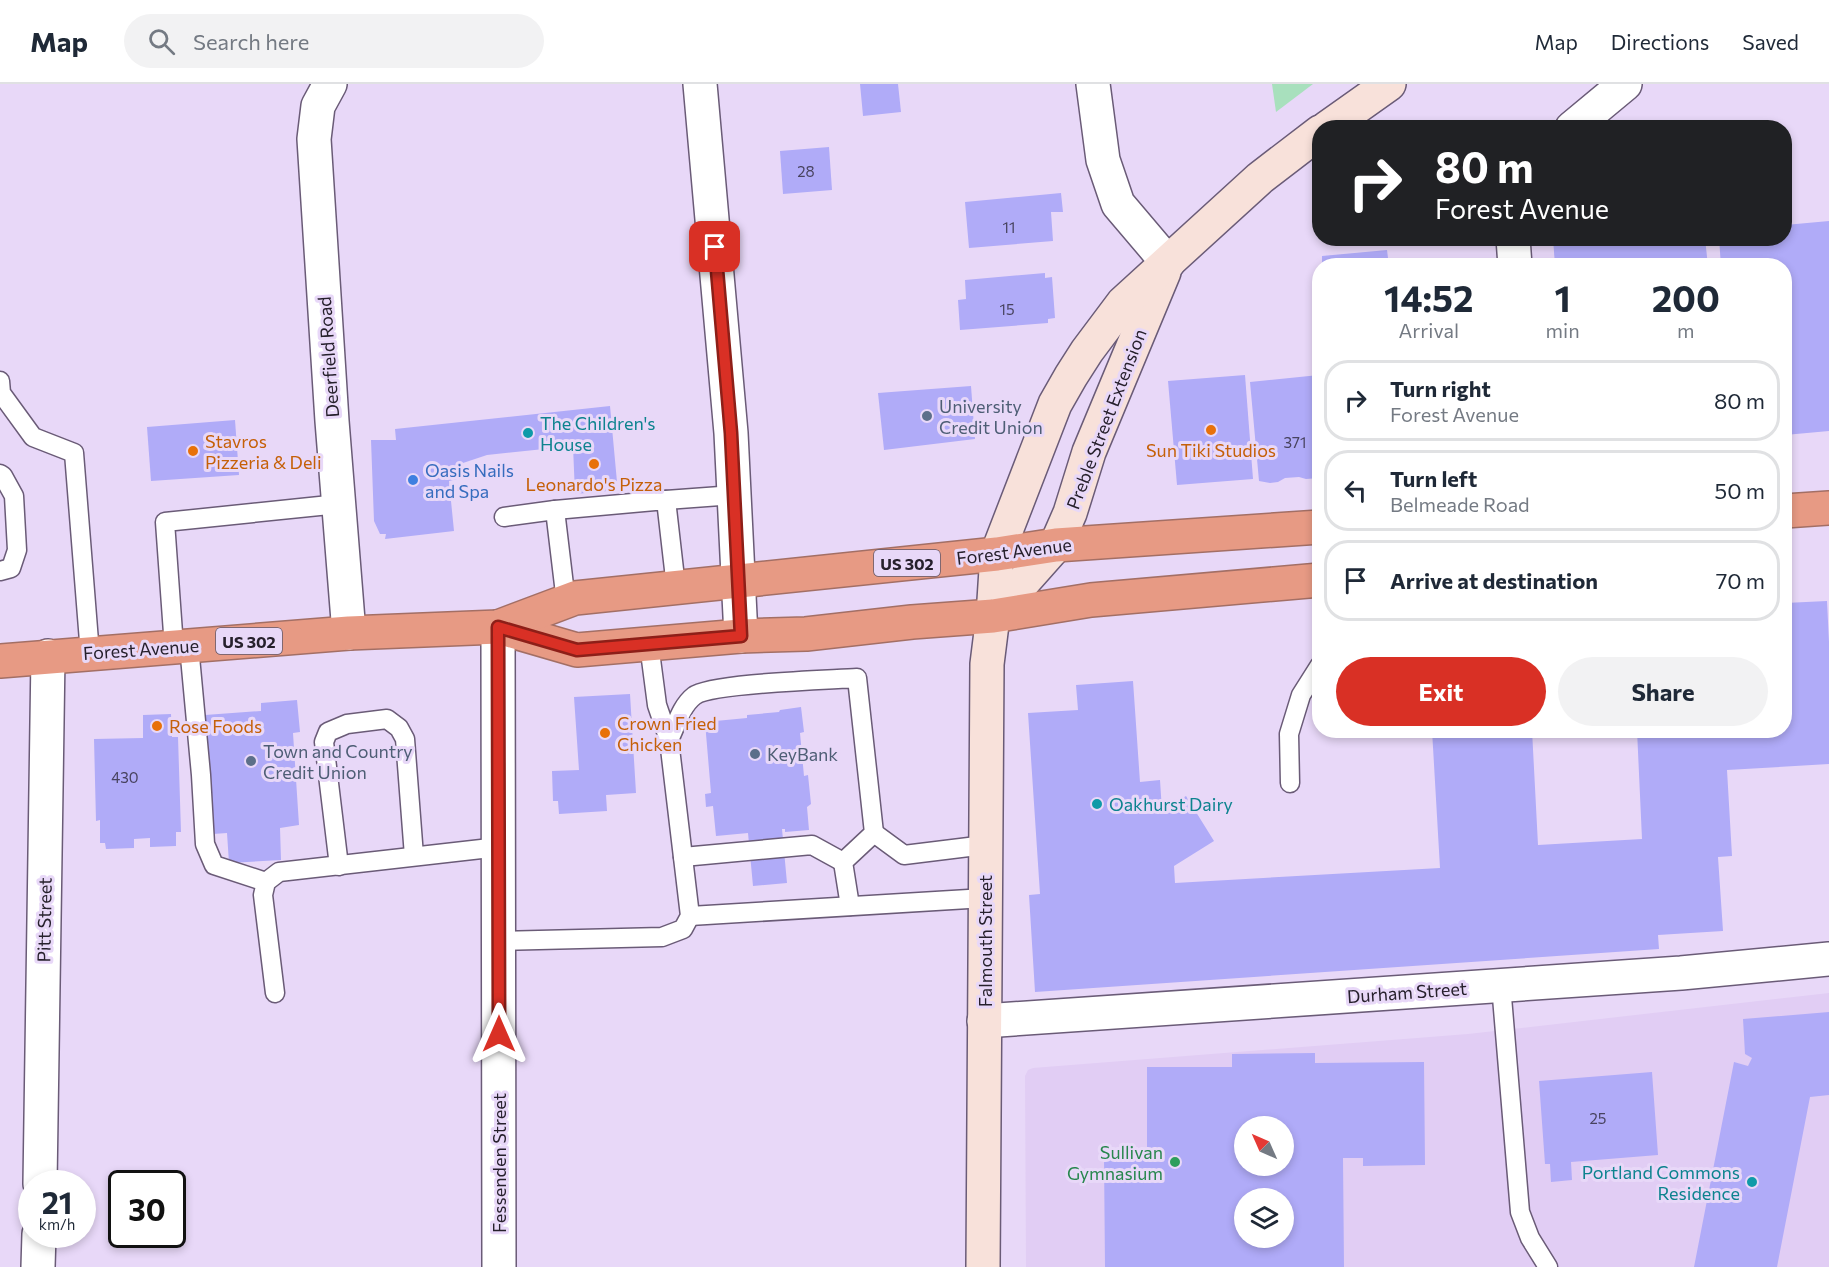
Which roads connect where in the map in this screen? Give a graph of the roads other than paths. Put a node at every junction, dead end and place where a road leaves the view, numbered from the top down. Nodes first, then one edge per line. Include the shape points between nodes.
1 (330, 84) edge
2 (700, 84) edge
3 (1093, 84) edge
4 (1389, 84) edge
5 (1625, 84) edge
6 (1338, 120) edge
7 (1582, 120) edge
8 (1312, 138) edge
9 (1168, 263) junction
10 (0, 390) edge
11 (0, 474) edge
12 (734, 495) junction
13 (666, 500) junction
14 (339, 504) junction
15 (1829, 508) edge
16 (555, 510) junction
17 (1792, 511) edge
18 (504, 517) dead end
19 (1312, 528) edge
20 (1056, 545) junction
21 (997, 554) junction
22 (0, 572) edge
23 (739, 580) junction
24 (1312, 581) edge
25 (676, 587) junction
26 (566, 602) junction
27 (993, 616) junction
28 (498, 627) junction
29 (349, 633) junction
30 (741, 636) junction
31 (649, 644) junction
32 (181, 646) junction
33 (90, 654) junction
34 (48, 656) junction
35 (0, 661) edge
36 (1312, 678) edge
37 (669, 740) junction
38 (1290, 783) dead end
39 (874, 832) junction
40 (985, 845) junction
41 (499, 847) junction
42 (414, 856) junction
43 (683, 857) junction
44 (843, 862) junction
45 (339, 866) junction
46 (266, 882) junction
47 (985, 898) junction
48 (850, 906) junction
49 (690, 916) junction
50 (499, 941) junction
51 (1829, 959) edge
52 (1501, 985) junction
53 (275, 993) dead end
54 (984, 1021) junction
55 (40, 1170) edge
56 (39, 1248) edge
57 (38, 1267) edge
58 (499, 1267) edge
59 (983, 1267) edge
60 (1548, 1267) edge

1 - 14 street, Deerfield Road via 318,106 314,139
2 - 12 street
3 - 9 street via 1103,160 1118,204
4 - 6 main road
5 - 7 street
8 - 9 main road, Preble Street Extension via 1260,178
9 - 20 main road, Preble Street Extension via 1093,443
9 - 21 main road, Preble Street Extension via 1123,303 1054,404
10 - 33 lane via 33,437 74,453
11 - 22 lane via 14,496 17,550 11,568
12 - 13 lane
12 - 23 street
13 - 16 lane
13 - 25 lane
14 - 29 street, Deerfield Road
14 - 32 lane via 165,522
15 - 17 highway
16 - 18 lane
16 - 26 lane
19 - 20 highway, Forest Avenue / US 302
20 - 21 highway, Forest Avenue / US 302
20 - 27 main road, Preble Street Extension
21 - 23 highway, Forest Avenue / US 302
21 - 27 main road, Preble Street Extension
23 - 25 highway, Forest Avenue / US 302
23 - 30 street
24 - 27 highway, Forest Avenue / US 302 via 1091,600
25 - 26 highway, Forest Avenue / US 302
26 - 28 highway, Forest Avenue / US 302
27 - 30 highway, Forest Avenue / US 302 via 806,634
27 - 40 main road, Falmouth Street via 987,664
28 - 29 highway, Forest Avenue / US 302
28 - 31 highway, Forest Avenue / US 302 via 577,650
28 - 41 street, Fessenden Street
29 - 32 highway, Forest Avenue / US 302
30 - 31 highway, Forest Avenue / US 302
31 - 37 lane via 657,705
32 - 33 highway, Forest Avenue / US 302
32 - 46 lane via 201,775 205,844 214,865
33 - 34 highway, Forest Avenue / US 302
34 - 35 highway, Forest Avenue / US 302
34 - 55 street, Pitt Street
36 - 38 lane via 1301,695 1288,734
37 - 39 lane via 685,706 695,695 722,687 857,678
37 - 43 lane
39 - 40 lane via 904,855
39 - 44 lane
40 - 47 main road, Falmouth Street
41 - 42 lane
41 - 50 street, Fessenden Street
42 - 45 lane
42 - 45 lane via 405,740 399,728 387,719 347,724 328,732 324,742
43 - 44 lane via 812,845
43 - 49 lane
44 - 48 lane
45 - 46 lane via 279,872
46 - 53 lane via 263,895
47 - 48 lane
47 - 54 main road, Falmouth Street
48 - 49 lane
49 - 50 lane via 683,929 662,937
50 - 58 street, Fessenden Street
51 - 52 street, Durham Street
52 - 54 street, Durham Street
52 - 60 lane via 1521,1212 1530,1238
54 - 59 main road, Falmouth Street
56 - 57 street

